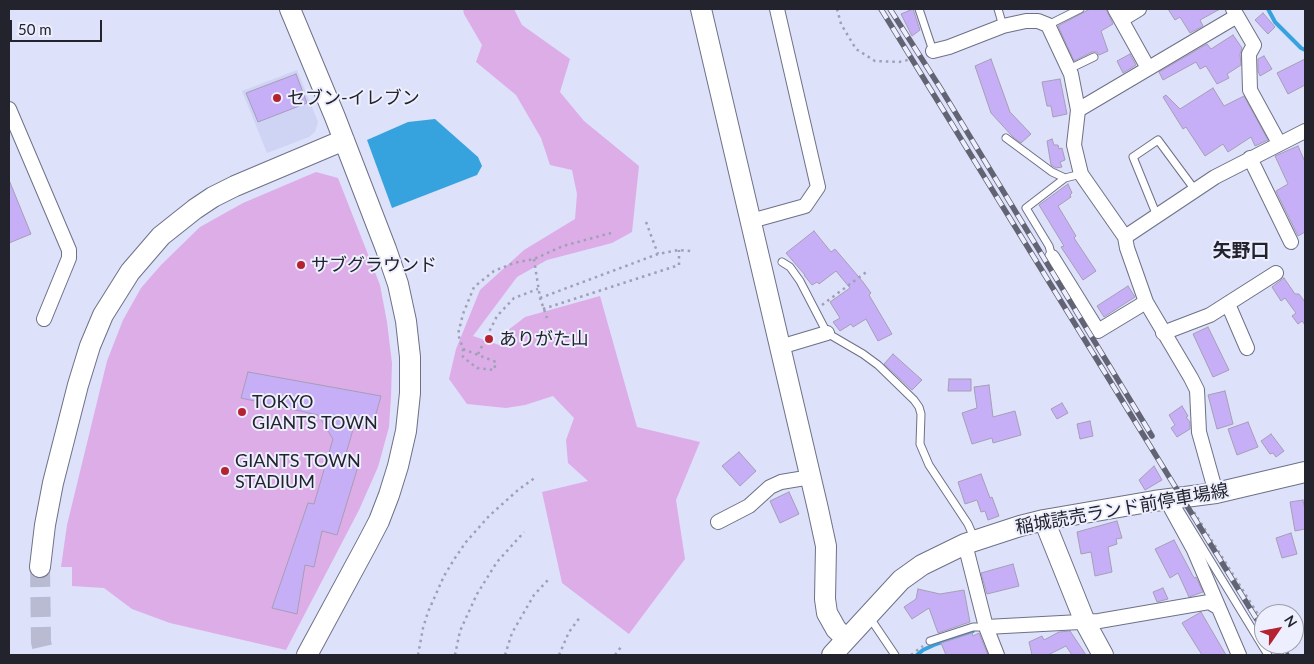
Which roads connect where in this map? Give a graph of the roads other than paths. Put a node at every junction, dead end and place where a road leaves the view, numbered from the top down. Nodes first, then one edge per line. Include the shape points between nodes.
1 (290, 9) edge
2 (701, 9) edge
3 (777, 9) edge
4 (919, 9) edge
5 (998, 9) edge
6 (1080, 9) edge
7 (1139, 9) edge
8 (1235, 13) edge
9 (1118, 14) edge
10 (1048, 25) junction
11 (1003, 26) junction
12 (933, 50) joint
13 (1094, 57) dead end
14 (1148, 68) junction
15 (1069, 69) junction
16 (9, 109) edge
17 (1078, 110) junction
18 (1305, 132) edge
19 (14, 134) edge
20 (1006, 138) dead end
21 (344, 140) junction
22 (1279, 143) junction
23 (1250, 158) junction
24 (1081, 174) junction
25 (1065, 178) junction
26 (1195, 190) junction
27 (1157, 217) junction
28 (751, 221) junction
29 (1125, 238) junction
30 (1291, 242) dead end
31 (1052, 257) joint
32 (782, 262) dead end
33 (1276, 273) dead end
34 (1146, 302) junction
35 (1228, 304) junction
36 (44, 319) dead end
37 (827, 333) junction
38 (1163, 333) junction
39 (780, 348) junction
40 (1248, 348) dead end
41 (1305, 472) edge
42 (811, 477) junction
43 (1216, 493) junction
44 (1176, 501) junction
45 (1044, 520) junction
46 (718, 522) dead end
47 (970, 542) junction
48 (40, 567) tunnel mouth
49 (1216, 606) junction
50 (868, 615) junction
51 (1085, 622) junction
52 (986, 627) junction
53 (846, 639) junction
54 (930, 641) road end
55 (307, 655) edge
56 (832, 655) edge
57 (895, 655) edge
58 (997, 655) edge
59 (1103, 655) edge
60 (1239, 655) edge
61 (1268, 655) edge

1 - 21 main road
2 - 28 main road
3 - 28 street via 818,187 805,206
4 - 12 lane
5 - 11 lane
6 - 10 lane
7 - 9 street
8 - 14 street
8 - 22 street via 1254,46 1249,54 1250,90
9 - 14 street
10 - 11 street via 1026,21
10 - 15 street
11 - 12 street
13 - 15 lane
14 - 17 street
15 - 17 street
16 - 19 street
17 - 24 street via 1074,145
18 - 22 street
19 - 36 street via 69,250 69,258
20 - 25 lane
21 - 48 main road via 213,197 161,236 130,272 103,315 78,385 53,484
21 - 55 main road via 398,284 410,357 410,393 398,466 379,521
22 - 23 street
23 - 26 street
23 - 30 street
24 - 25 lane
24 - 29 street
25 - 31 lane via 1026,208 1049,246
26 - 27 street
26 - 27 lane via 1158,140 1133,157
27 - 29 street
28 - 39 main road
29 - 34 street
31 - 34 street via 1098,330
32 - 37 lane via 800,281
33 - 35 street
34 - 38 street
35 - 38 street via 1210,315
35 - 40 street
37 - 39 street
37 - 47 lane via 878,365 920,407 920,444 929,464 968,524
38 - 43 street via 1196,390 1199,432
39 - 42 main road
41 - 43 main road, 稲城読売ランド前停車場線
42 - 46 street via 781,482 749,506
42 - 53 main road via 826,546 827,612
43 - 44 main road, 稲城読売ランド前停車場線
44 - 45 main road, 稲城読売ランド前停車場線
44 - 49 street
44 - 61 lane
45 - 47 main road, 稲城読売ランド前停車場線
45 - 51 main road
47 - 50 main road, 稲城読売ランド前停車場線 via 911,572
47 - 52 street
49 - 51 street via 1209,602
49 - 60 street
50 - 53 main road, 稲城読売ランド前停車場線
50 - 57 lane
51 - 52 street
51 - 59 main road
52 - 54 lane via 974,627
52 - 58 street
53 - 56 main road, 稲城読売ランド前停車場線

